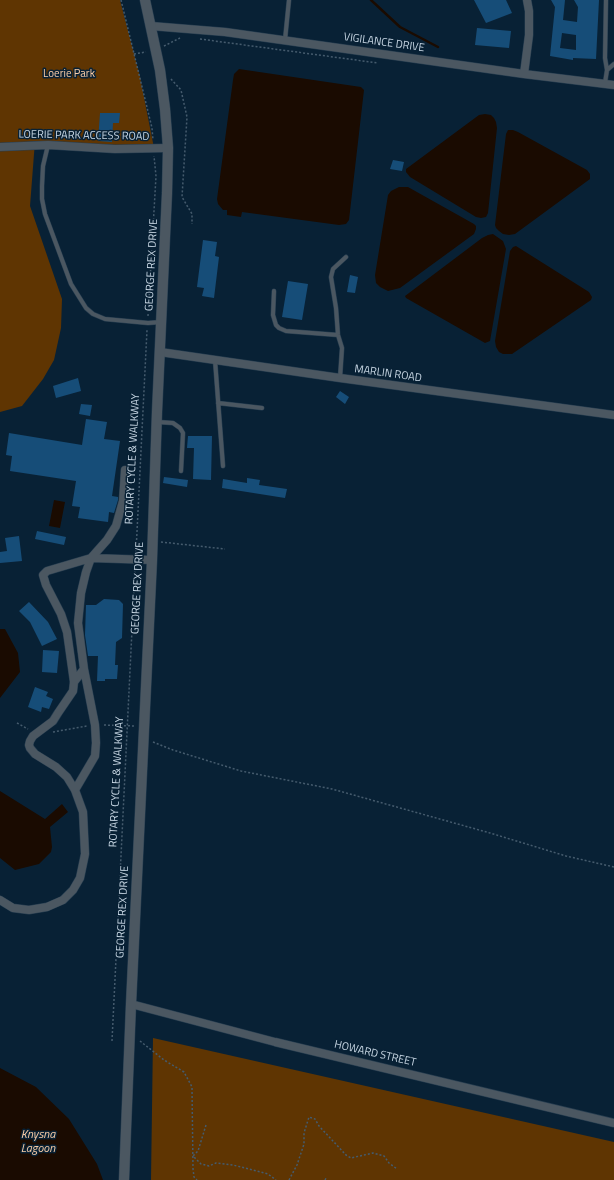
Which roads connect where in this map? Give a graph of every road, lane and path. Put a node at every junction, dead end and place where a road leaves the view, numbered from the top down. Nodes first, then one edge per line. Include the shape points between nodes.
1 (121, 0) edge
2 (145, 0) edge
3 (289, 0) edge
4 (527, 0) edge
5 (606, 0) edge
6 (151, 26) junction
7 (182, 37) dead end
8 (198, 39) dead end
9 (285, 40) junction
10 (155, 50) junction
11 (134, 54) junction
12 (379, 63) dead end
13 (614, 64) edge
14 (607, 70) junction
15 (524, 74) junction
16 (171, 79) dead end
17 (605, 83) junction
18 (614, 85) edge
19 (48, 145) junction
20 (0, 147) edge
21 (154, 148) junction
22 (168, 148) junction
23 (192, 224) dead end
24 (346, 257) dead end
25 (274, 291) dead end
26 (161, 322) junction
27 (148, 323) junction
28 (338, 335) junction
29 (160, 352) junction
30 (215, 360) junction
31 (340, 378) junction
32 (218, 403) junction
33 (262, 408) dead end
34 (614, 415) edge
35 (156, 422) junction
36 (223, 466) dead end
37 (125, 470) dead end
38 (181, 471) dead end
39 (152, 541) junction
40 (225, 549) dead end
41 (91, 558) junction
42 (136, 560) junction
43 (152, 560) junction
44 (84, 669) junction
45 (74, 682) junction
46 (16, 723) dead end
47 (95, 725) junction
48 (127, 726) junction
49 (144, 726) junction
50 (38, 732) junction
51 (143, 738) junction
52 (75, 790) junction
53 (614, 867) edge
54 (0, 900) edge
55 (131, 1004) junction
56 (129, 1035) junction
57 (112, 1041) dead end
58 (614, 1124) edge
59 (206, 1125) dead end
60 (193, 1156) junction
61 (397, 1169) dead end
62 (124, 1180) edge
63 (197, 1180) edge
64 (276, 1180) edge
65 (289, 1180) edge

1 - 11 path, ROTARY CYCLE & WALKWAY
2 - 6 street, GEORGE REX DRIVE
3 - 9 lane
4 - 15 street via 529,35
5 - 14 lane via 604,42
6 - 9 street, VIGILANCE DRIVE
6 - 10 street, GEORGE REX DRIVE
7 - 10 path
8 - 12 path
9 - 15 street, VIGILANCE DRIVE
10 - 11 path
10 - 22 street, GEORGE REX DRIVE via 160,70
11 - 21 path, ROTARY CYCLE & WALKWAY via 152,128
13 - 14 lane
14 - 17 lane
15 - 17 street, VIGILANCE DRIVE
16 - 23 path via 181,90 187,117 182,197 192,214
17 - 18 street, VIGILANCE DRIVE
19 - 20 street, LOERIE PARK ACCESS ROAD
19 - 21 street, LOERIE PARK ACCESS ROAD
19 - 27 lane via 42,199 49,227 71,284 86,308 93,314 105,319
21 - 22 street, LOERIE PARK ACCESS ROAD
21 - 27 path, ROTARY CYCLE & WALKWAY via 156,176
22 - 26 street, GEORGE REX DRIVE
24 - 28 lane via 331,272
25 - 28 lane via 273,315 279,328 286,331
26 - 27 lane
26 - 29 street, GEORGE REX DRIVE
27 - 42 path, ROTARY CYCLE & WALKWAY
28 - 31 lane via 342,348
29 - 30 street, MARLIN ROAD
29 - 35 street, GEORGE REX DRIVE
30 - 31 street, MARLIN ROAD
30 - 32 lane
31 - 34 street, MARLIN ROAD
32 - 33 lane
32 - 36 lane
35 - 38 lane via 173,423 183,433
35 - 39 street, GEORGE REX DRIVE
37 - 41 street via 123,502 116,526
39 - 40 path
39 - 43 street, GEORGE REX DRIVE
41 - 42 street
41 - 44 street via 81,593 78,623
41 - 45 street via 44,573 43,577 67,632
42 - 43 street
42 - 48 path, ROTARY CYCLE & WALKWAY
43 - 49 street, GEORGE REX DRIVE
44 - 45 street
44 - 47 street
45 - 50 street via 73,691 58,713
46 - 50 path
47 - 48 path
47 - 50 path via 58,732
47 - 52 street via 95,756
48 - 49 path
48 - 57 path, ROTARY CYCLE & WALKWAY
49 - 51 street, GEORGE REX DRIVE
50 - 52 street via 30,741 30,748 62,772
51 - 53 path via 241,771 332,790 566,856
51 - 55 street, GEORGE REX DRIVE
52 - 54 street via 83,812 85,854 80,878 73,890 63,900 47,907 29,910 13,908
55 - 56 street, GEORGE REX DRIVE
55 - 58 street, HOWARD STREET
56 - 60 path via 184,1072 192,1087
56 - 62 street, GEORGE REX DRIVE
59 - 60 path via 198,1151
60 - 63 path via 194,1177
60 - 64 path via 201,1164 233,1165 268,1174
61 - 65 path via 384,1156 373,1153 351,1158 315,1119 308,1117 304,1144

